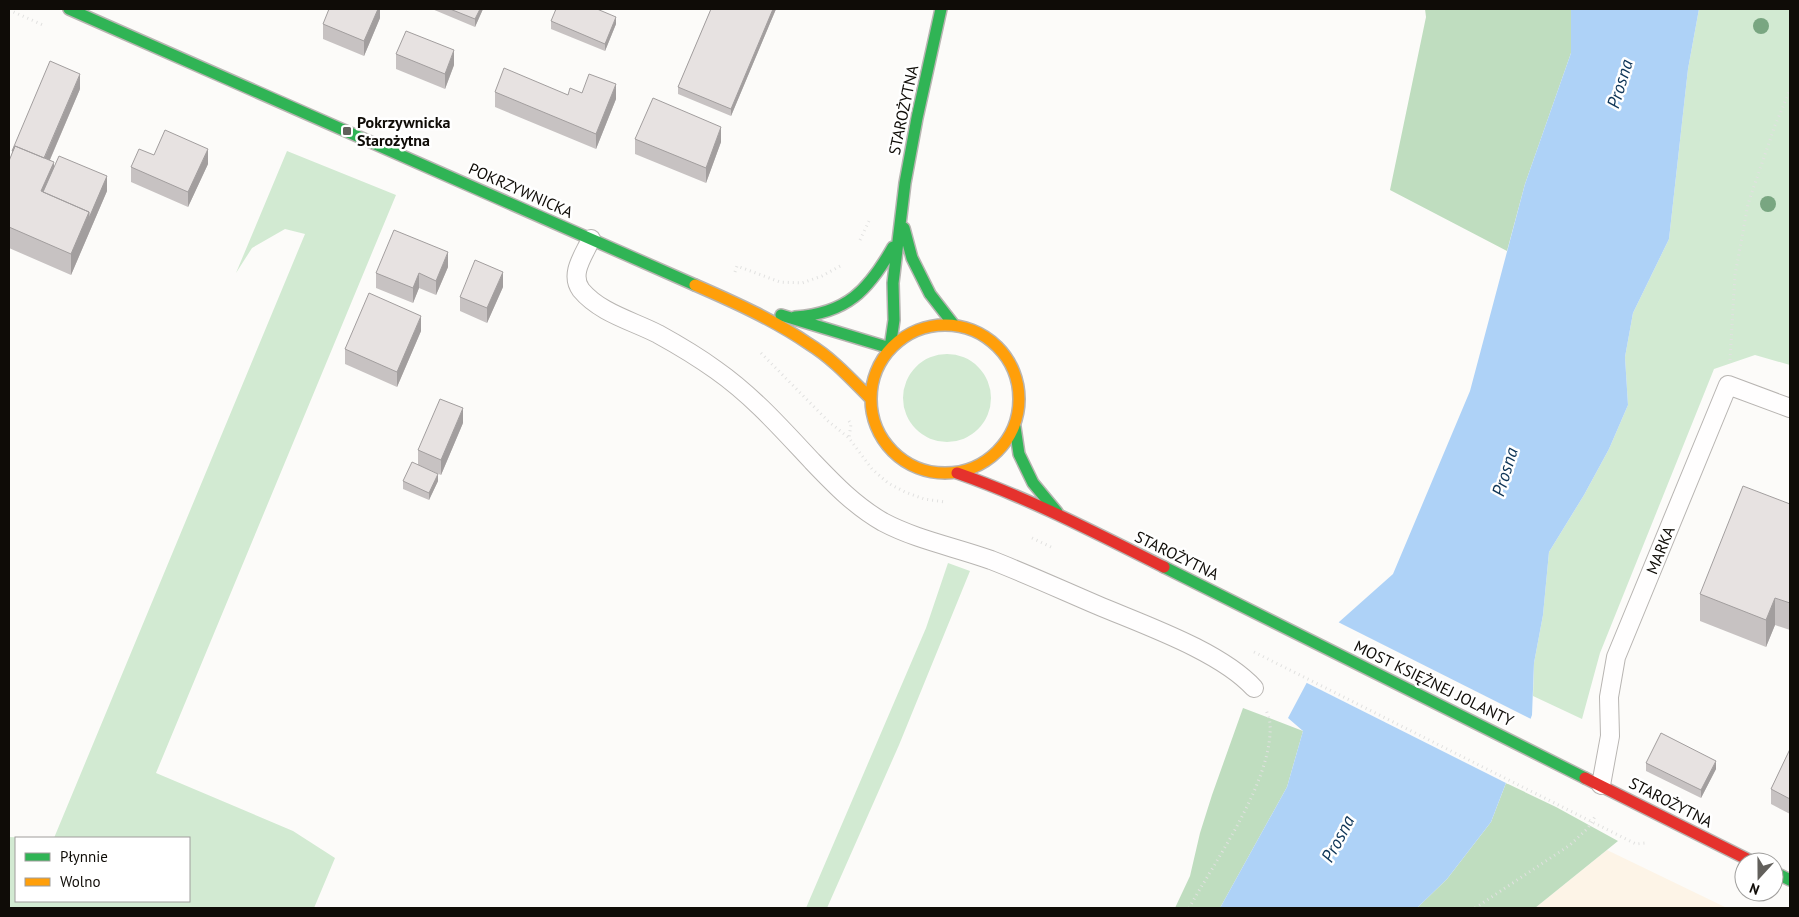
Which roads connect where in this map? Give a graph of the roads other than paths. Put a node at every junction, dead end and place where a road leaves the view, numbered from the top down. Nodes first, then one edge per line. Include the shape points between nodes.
1 (69, 9) edge
2 (942, 9) edge
3 (902, 219) junction
4 (899, 236) junction
5 (591, 239) junction
6 (740, 305) junction
7 (789, 317) junction
8 (954, 325) junction
9 (890, 348) junction
10 (870, 398) junction
11 (1790, 408) edge
12 (1015, 427) junction
13 (957, 474) junction
14 (1059, 515) junction
15 (1280, 625) joint
16 (1254, 688) road end
17 (1574, 771) joint
18 (1601, 785) junction
19 (1734, 852) edge

1 - 5 street, POKRZYWNICKA
2 - 3 street, STAROŻYTNA via 905,183
3 - 4 street, STAROŻYTNA
3 - 8 street, STAROŻYTNA via 912,258 930,294
4 - 7 street via 868,288 846,304 813,317
4 - 9 street, STAROŻYTNA
5 - 6 street, POKRZYWNICKA
5 - 16 lane via 576,274 577,284 583,291 604,309 697,356 740,387 864,511 901,530 992,560 1179,640 1214,658
6 - 7 street, POKRZYWNICKA
6 - 10 street, POKRZYWNICKA via 810,344 842,369
7 - 9 street, POKRZYWNICKA
8 - 9 street via 931,326 909,334
8 - 12 street via 976,332 995,344 1009,361 1018,382 1020,405
9 - 10 street via 872,380
10 - 13 street via 873,420 882,440 896,456 914,468 935,474
11 - 18 lane, MARKA via 1728,385 1616,657 1609,697 1610,736
12 - 13 street via 1001,449 988,460
12 - 14 street, STAROŻYTNA via 1019,454 1033,483
13 - 14 street, STAROŻYTNA via 992,485
14 - 15 street, STAROŻYTNA
15 - 17 street, MOST KSIĘŻNEJ JOLANTY
17 - 18 street, STAROŻYTNA
18 - 19 street, STAROŻYTNA

